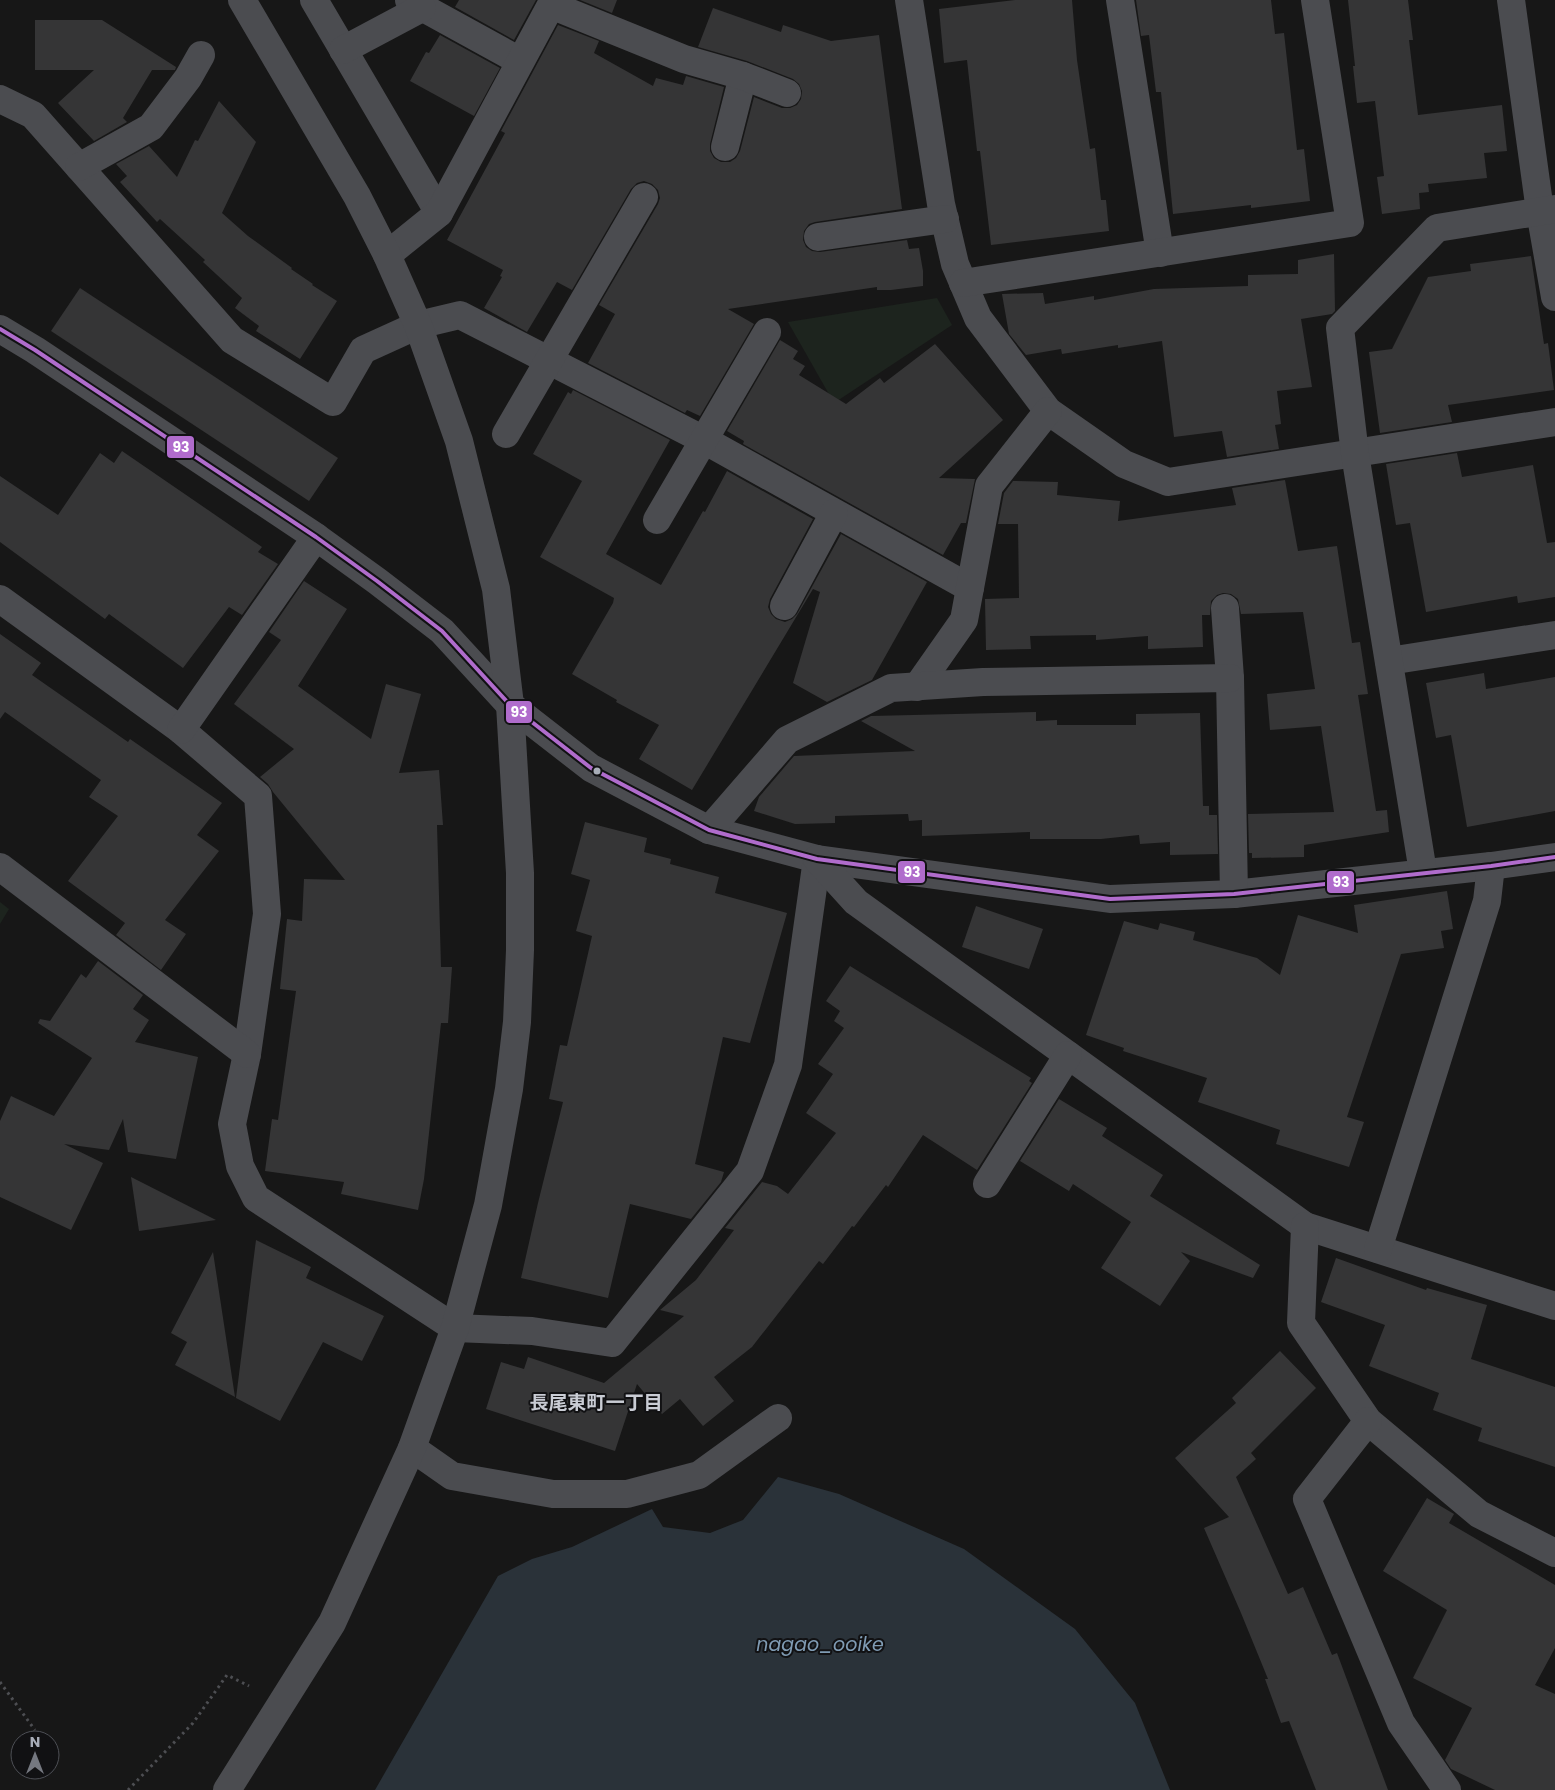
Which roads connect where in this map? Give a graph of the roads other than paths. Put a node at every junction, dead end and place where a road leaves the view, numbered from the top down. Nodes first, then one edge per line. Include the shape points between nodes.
1 (242, 0) edge
2 (314, 0) edge
3 (909, 0) edge
4 (1120, 0) edge
5 (1315, 0) edge
6 (1511, 0) edge
7 (416, 4) edge
8 (344, 50) junction
9 (201, 55) dead end
10 (520, 61) junction
11 (744, 76) junction
12 (787, 93) dead end
13 (0, 99) edge
14 (725, 147) dead end
15 (78, 167) junction
16 (644, 197) dead end
17 (1548, 210) edge
18 (439, 213) junction
19 (945, 219) junction
20 (818, 237) dead end
21 (1160, 253) junction
22 (387, 255) junction
23 (963, 283) junction
24 (1555, 297) edge
25 (418, 325) junction
26 (0, 328) edge
27 (767, 332) dead end
28 (549, 361) junction
29 (1048, 411) junction
30 (1555, 422) edge
31 (506, 434) dead end
32 (704, 440) junction
33 (1355, 454) junction
34 (834, 513) junction
35 (657, 520) dead end
36 (316, 537) junction
37 (970, 588) junction
38 (0, 599) edge
39 (784, 606) dead end
40 (1225, 608) dead end
41 (1555, 635) edge
42 (1389, 660) junction
43 (1230, 678) junction
44 (917, 687) junction
45 (510, 705) junction
46 (181, 730) junction
47 (709, 830) junction
48 (1555, 857) edge
49 (817, 859) junction
50 (1491, 866) junction
51 (0, 867) edge
52 (1423, 872) junction
53 (1234, 894) junction
54 (247, 1054) junction
55 (1068, 1055) junction
56 (987, 1184) dead end
57 (1304, 1226) junction
58 (1378, 1250) junction
59 (1555, 1306) edge
60 (455, 1328) junction
61 (778, 1418) dead end
62 (1368, 1421) junction
63 (412, 1448) junction
64 (1555, 1553) edge
65 (227, 1790) edge
66 (1447, 1790) edge

1 - 22 street via 357,196
2 - 8 street
3 - 19 street
4 - 21 street
5 - 21 street via 1350,223
6 - 17 street
7 - 8 street
7 - 10 street
8 - 18 street
9 - 15 street via 151,127
10 - 11 street via 551,5 684,58
10 - 18 street
11 - 12 street
11 - 14 street
13 - 15 street via 33,115
15 - 25 street via 232,340 333,402 363,350
16 - 28 street
17 - 24 street
17 - 33 street via 1437,228 1340,328
18 - 22 street
19 - 20 street
19 - 23 street via 955,264
21 - 23 street
22 - 25 street
23 - 29 street via 978,318
25 - 28 street via 460,315
25 - 45 street via 459,441 496,589
26 - 36 street
27 - 32 street
28 - 31 street
28 - 32 street
29 - 33 street via 1124,464 1168,482
29 - 37 street via 989,486
30 - 33 street
32 - 34 street
32 - 35 street
33 - 42 street
34 - 37 street
34 - 39 street
36 - 45 street via 442,631
36 - 46 street
37 - 44 street via 964,620
38 - 46 street
40 - 43 street
41 - 42 street
42 - 52 street
43 - 44 street via 983,682
43 - 53 street
44 - 47 street via 891,688 787,740
45 - 47 street via 591,768
45 - 60 street via 520,873 516,1022 509,1089 488,1205
46 - 54 street via 258,796 268,914
47 - 49 street
48 - 50 street
49 - 53 street via 1110,899
49 - 55 street via 856,902
49 - 60 street via 788,1065 750,1171 612,1343 532,1331
50 - 52 street
50 - 58 street via 1487,901
51 - 54 street
52 - 53 street
54 - 60 street via 232,1124 240,1166 256,1198
55 - 56 street
55 - 57 street
57 - 58 street
57 - 62 street via 1301,1323
58 - 59 street
60 - 63 street
61 - 63 street via 699,1475 627,1494 553,1494 452,1476
62 - 64 street via 1479,1514
62 - 66 street via 1307,1499 1401,1724
63 - 65 street via 332,1623

